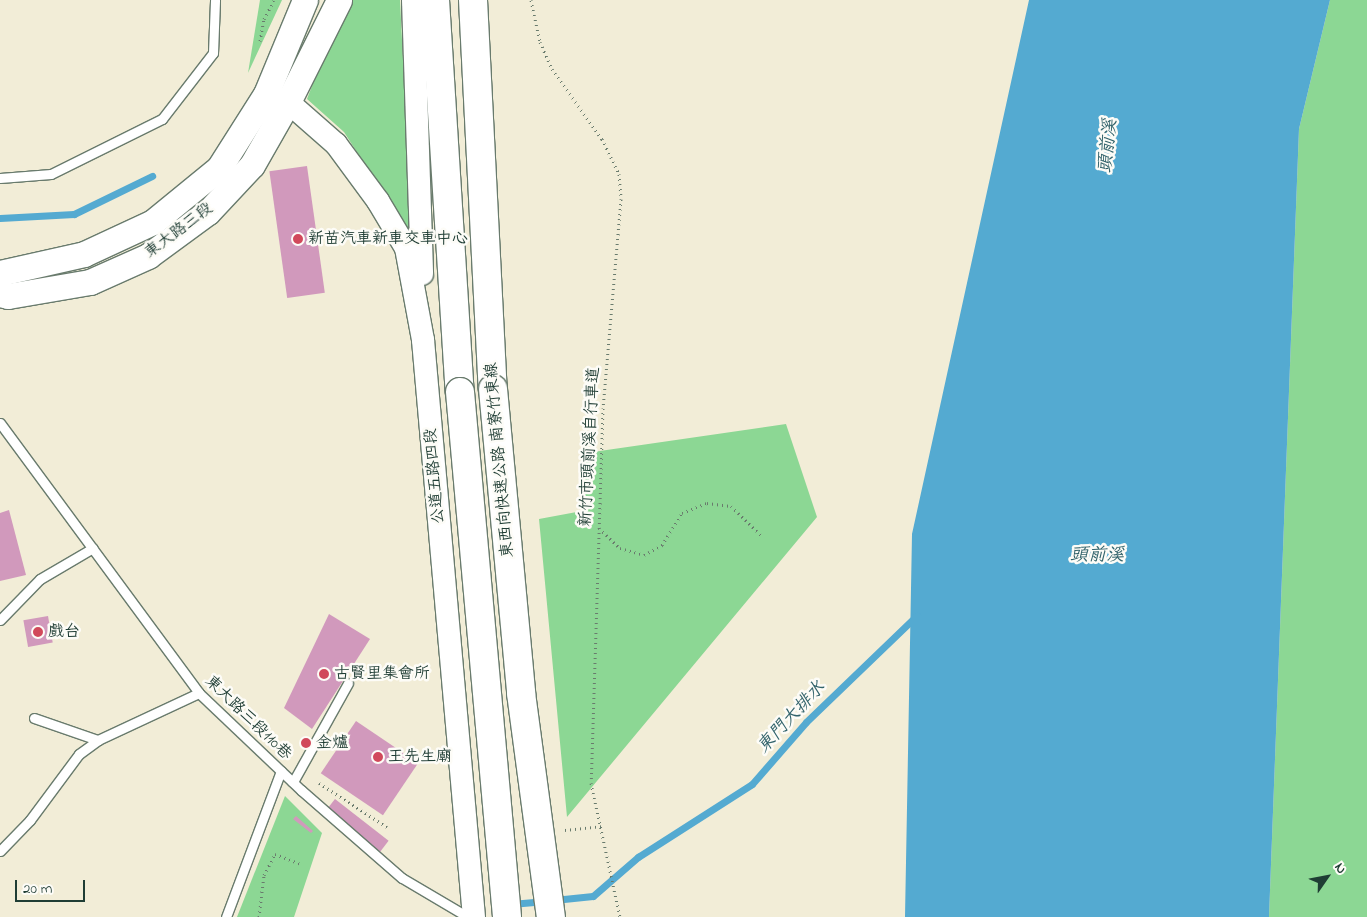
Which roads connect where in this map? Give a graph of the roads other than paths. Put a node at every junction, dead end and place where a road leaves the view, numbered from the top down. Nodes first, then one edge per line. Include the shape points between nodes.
1 (215, 0) edge
2 (305, 0) edge
3 (339, 0) edge
4 (413, 0) edge
5 (435, 0) edge
6 (473, 0) edge
7 (277, 98) junction
8 (0, 178) edge
9 (0, 273) edge
10 (0, 294) edge
11 (423, 340) junction
12 (0, 423) edge
13 (93, 548) junction
14 (0, 620) edge
15 (348, 683) dead end
16 (198, 693) junction
17 (34, 718) dead end
18 (98, 740) junction
19 (282, 771) junction
20 (293, 782) junction
21 (0, 851) edge
22 (226, 917) edge
23 (468, 917) edge
24 (474, 917) edge
25 (507, 917) edge
26 (551, 917) edge

1 - 8 lane via 213,53 162,119 51,174
2 - 7 main road, 東大路三段
3 - 7 main road, 東大路三段
4 - 11 street
5 - 25 highway, 東西向快速公路 南寮竹東線, bridge via 460,392
6 - 26 highway, 東西向快速公路 南寮竹東線, bridge via 493,388 521,693
7 - 9 main road, 東大路三段 via 219,168 153,222 84,254
7 - 10 main road, 東大路三段 via 252,165 208,212 148,256 90,282 8,296
7 - 11 street, 公道五路四段 via 336,144 378,201 406,248
11 - 24 street, 公道五路四段
12 - 13 lane, 東大路三段110巷
13 - 14 lane via 40,579
13 - 16 lane, 東大路三段110巷
15 - 20 lane
16 - 18 lane
16 - 19 lane, 東大路三段110巷
17 - 18 lane
18 - 21 lane via 69,765 30,820
19 - 20 lane, 東大路三段110巷
19 - 22 lane
20 - 23 lane, 東大路三段110巷 via 402,878

